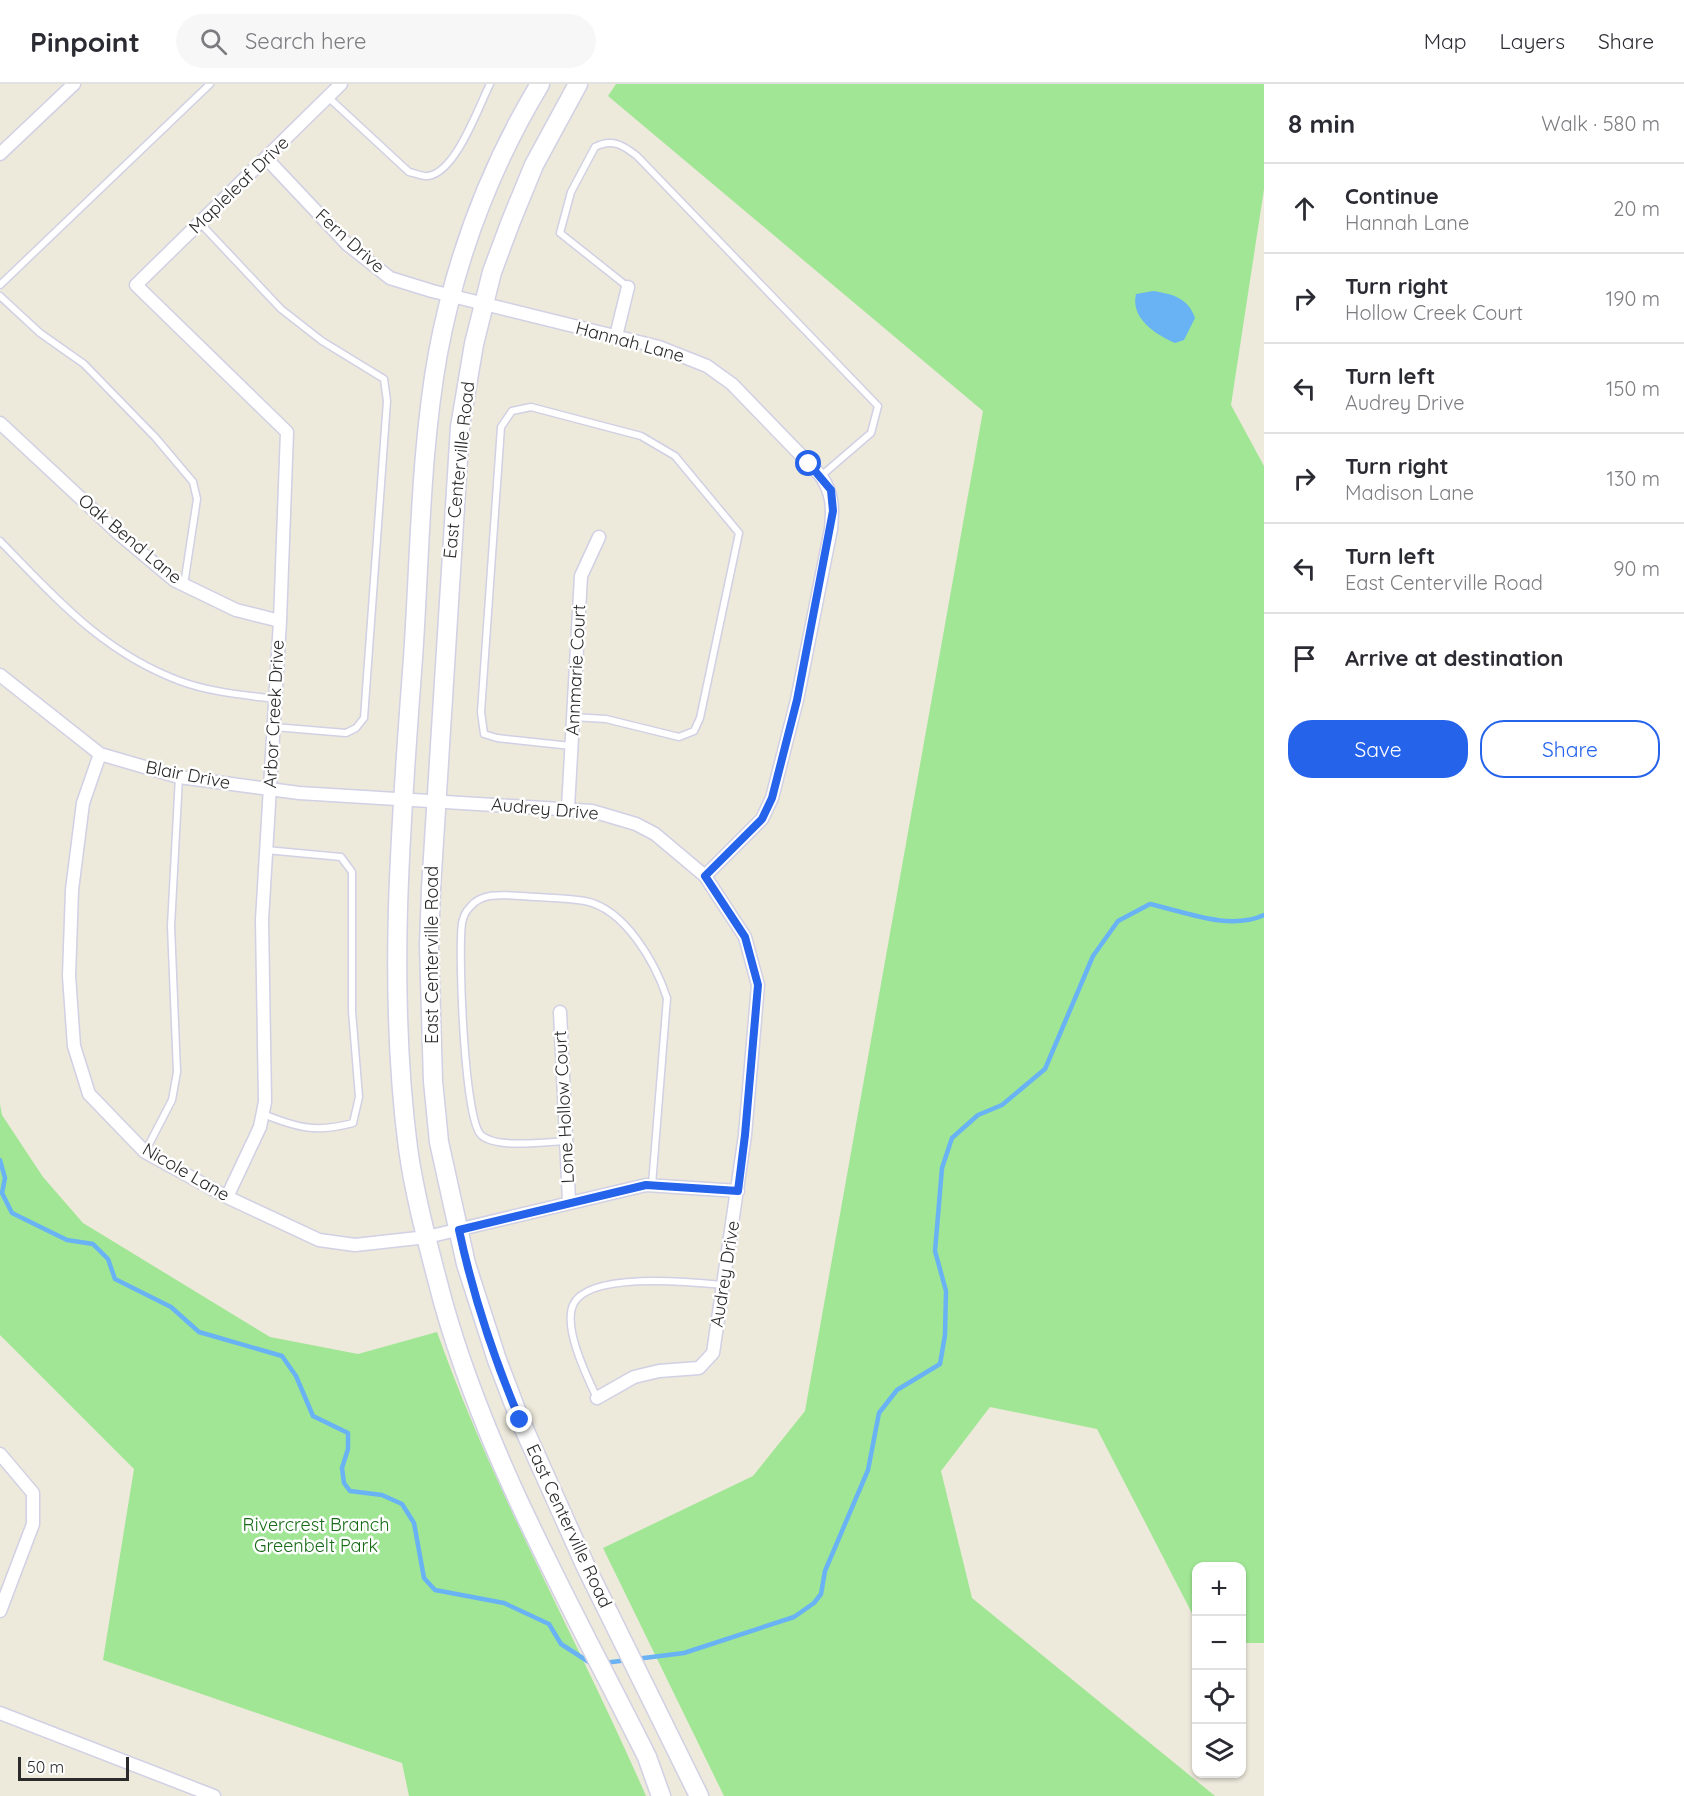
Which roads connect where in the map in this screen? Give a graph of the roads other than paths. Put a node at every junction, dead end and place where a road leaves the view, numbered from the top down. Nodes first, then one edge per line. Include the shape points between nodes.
1 (74, 84) edge
2 (210, 84) edge
3 (341, 84) edge
4 (490, 84) edge
5 (540, 84) edge
6 (578, 84) edge
7 (328, 97) junction
8 (0, 154) edge
9 (266, 158) junction
10 (200, 223) junction
11 (0, 285) edge
12 (136, 285) joint
13 (628, 287) joint
14 (0, 296) edge
15 (451, 296) junction
16 (483, 304) junction
17 (616, 336) junction
18 (0, 423) edge
19 (821, 476) junction
20 (599, 537) dead end
21 (0, 541) edge
22 (184, 585) junction
23 (280, 621) junction
24 (0, 675) edge
25 (275, 699) junction
26 (573, 717) junction
27 (274, 727) junction
28 (571, 746) junction
29 (100, 754) junction
30 (179, 777) junction
31 (270, 790) junction
32 (404, 801) junction
33 (436, 803) junction
34 (568, 808) junction
35 (266, 850) junction
36 (705, 876) junction
37 (560, 1012) dead end
38 (262, 1114) junction
39 (566, 1141) junction
40 (145, 1152) junction
41 (652, 1185) junction
42 (738, 1191) junction
43 (227, 1197) junction
44 (569, 1201) junction
45 (459, 1230) junction
46 (427, 1237) junction
47 (723, 1286) junction
48 (597, 1398) joint
49 (0, 1454) edge
50 (0, 1611) edge
51 (0, 1713) edge
52 (214, 1796) edge
53 (661, 1796) edge
54 (699, 1796) edge

1 - 8 street
2 - 11 lane
3 - 7 street, Mapleleaf Drive
4 - 7 lane via 454,156 444,169 427,176 409,172
5 - 15 main road, East Centerville Road via 502,152 480,204
6 - 16 main road, East Centerville Road via 526,184
7 - 9 street, Mapleleaf Drive
9 - 10 street, Mapleleaf Drive
9 - 15 street, Fern Drive via 366,261 390,278
10 - 12 street, Mapleleaf Drive
10 - 27 lane via 281,309 384,379 387,401 364,717 346,733
12 - 23 street, Arbor Creek Drive via 287,432
13 - 17 street
13 - 19 lane via 560,233 571,192 595,147 603,143 621,143 637,156 878,406 871,433
14 - 22 lane via 40,333 84,364 193,482 197,499
15 - 16 street, Hannah Lane
15 - 32 main road, East Centerville Road via 438,352 428,428
16 - 17 street, Hannah Lane
16 - 33 main road, East Centerville Road via 460,427
17 - 19 street, Hannah Lane via 707,366 732,384
18 - 22 street, Oak Bend Lane via 118,533
19 - 36 street, Hannah Lane via 831,490 831,529 775,789 762,819
20 - 26 street, Annmarie Court via 581,576
21 - 25 lane via 69,613 118,650 180,681
22 - 23 street, Oak Bend Lane via 236,610
23 - 25 street, Arbor Creek Drive
24 - 29 street, Blair Drive
25 - 27 street, Arbor Creek Drive
26 - 28 street, Annmarie Court
26 - 28 lane via 606,719 680,737 694,731 739,533 675,456 641,436 531,407 512,411 501,427 481,712 484,734
27 - 31 street, Arbor Creek Drive
28 - 34 street, Annmarie Court
29 - 30 street, Blair Drive
29 - 40 street, Nicole Lane via 83,803 72,890 69,976 74,1046 89,1094
30 - 31 street, Blair Drive
30 - 40 lane via 171,926 177,1072 172,1100
31 - 32 street, Blair Drive
31 - 35 street, Arbor Creek Drive
32 - 33 street, Audrey Drive
32 - 46 main road, East Centerville Road via 398,1035 409,1152
33 - 34 street, Audrey Drive
33 - 45 main road, East Centerville Road via 429,945 433,1081 439,1142
34 - 36 street, Audrey Drive via 636,824 655,834
35 - 38 street, Arbor Creek Drive via 262,920 266,1076
35 - 38 lane via 341,857 352,872 351,1011 359,1097 353,1123 326,1130 290,1125
36 - 42 street, Audrey Drive via 745,937 758,985
37 - 39 street, Lone Hollow Court
38 - 43 street, Arbor Creek Drive
39 - 41 lane via 501,1143 482,1136 476,1126 470,1105 462,921 470,906 482,897 586,901 627,928 647,953 667,998
39 - 44 street, Lone Hollow Court
40 - 43 street, Nicole Lane
41 - 42 street, Nicole Lane
41 - 44 street, Nicole Lane
42 - 47 street, Audrey Drive
43 - 46 street, Nicole Lane via 319,1240 337,1244 367,1245
44 - 45 street, Nicole Lane
45 - 46 street, Nicole Lane
45 - 54 main road, East Centerville Road via 466,1264 508,1394
46 - 53 main road, East Centerville Road via 473,1395 647,1757
47 - 48 street, Audrey Drive via 709,1360 699,1368 634,1377
47 - 48 lane via 654,1279 606,1286 581,1296 573,1306 572,1323 580,1360
49 - 50 street via 33,1493 33,1524
51 - 52 street

